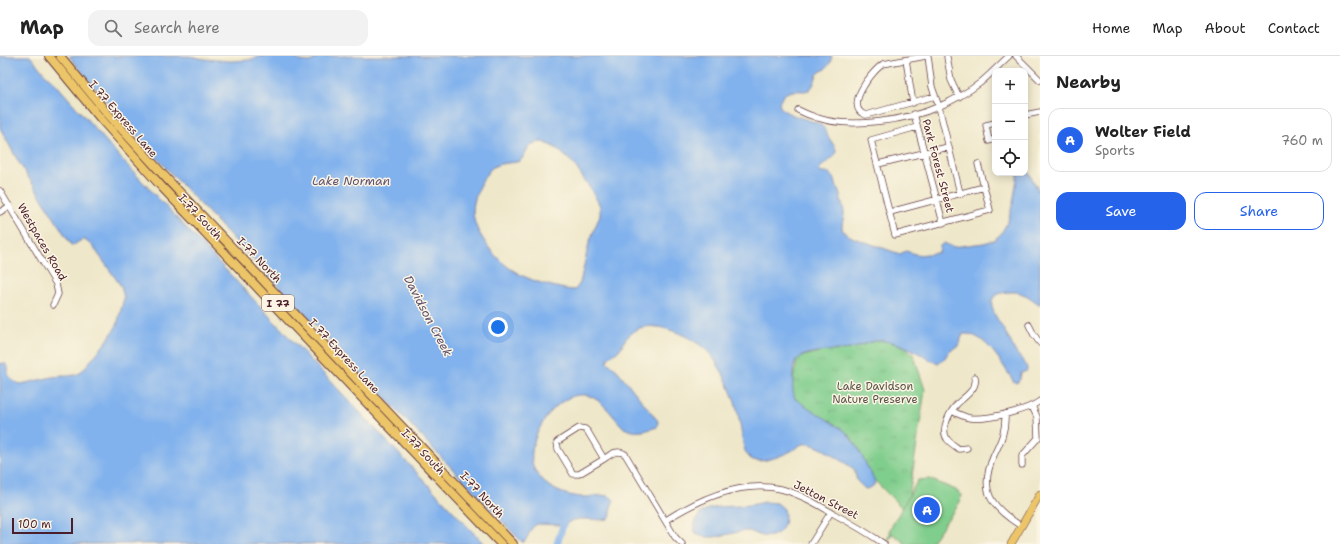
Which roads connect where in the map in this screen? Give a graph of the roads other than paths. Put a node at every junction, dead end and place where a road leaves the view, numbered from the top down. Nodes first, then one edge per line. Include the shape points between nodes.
1 (44, 56) edge
2 (49, 56) edge
3 (55, 56) edge
4 (60, 56) edge
5 (927, 56) edge
6 (1009, 56) edge
7 (1016, 56) edge
8 (947, 57) dead end
9 (906, 60) junction
10 (1040, 80) edge
11 (936, 96) junction
12 (959, 97) junction
13 (913, 103) junction
14 (939, 107) junction
15 (798, 110) dead end
16 (1040, 112) edge
17 (914, 114) junction
18 (1028, 114) edge
19 (992, 124) edge
20 (918, 127) junction
21 (992, 140) edge
22 (948, 147) junction
23 (924, 152) junction
24 (878, 164) junction
25 (978, 164) dead end
26 (984, 187) junction
27 (0, 191) edge
28 (960, 193) junction
29 (936, 199) junction
30 (10, 206) junction
31 (0, 212) edge
32 (890, 212) junction
33 (943, 223) junction
34 (53, 305) dead end
35 (1029, 325) dead end
36 (1040, 343) edge
37 (976, 377) dead end
38 (1040, 401) edge
39 (1032, 406) junction
40 (952, 411) junction
41 (1005, 414) junction
42 (967, 448) dead end
43 (604, 459) junction
44 (1022, 464) dead end
45 (1040, 494) edge
46 (831, 512) junction
47 (666, 520) junction
48 (1021, 526) junction
49 (495, 544) edge
50 (501, 544) edge
51 (507, 544) edge
52 (513, 544) edge
53 (682, 544) edge
54 (811, 544) edge
55 (884, 544) edge
56 (1011, 544) edge

1 - 49 highway, I-77 South / I 77 via 143,172
2 - 50 highway, I 77 Express Lane / I 77 via 156,180
3 - 51 highway, I 77 Express Lane / I 77 via 165,183
4 - 52 highway, I-77 North / I 77 via 168,180
5 - 9 street
5 - 11 street
6 - 12 street via 986,78
7 - 10 street
8 - 12 street via 951,80
9 - 13 street
9 - 13 street via 883,64 874,70 858,98 857,108 866,115
11 - 13 street
11 - 14 street
12 - 14 street
14 - 17 street
14 - 22 street
15 - 17 street via 818,119 855,123 879,122
16 - 18 street
17 - 20 street, Park Forest Street
19 - 21 street via 986,125 989,141
20 - 23 street, Park Forest Street
20 - 24 street via 871,140
22 - 23 street
22 - 28 street
23 - 24 street
23 - 29 street, Park Forest Street
24 - 32 street
25 - 26 street
26 - 28 street
26 - 33 street via 990,210
27 - 30 street, Westpaces Road
28 - 29 street
29 - 32 street
29 - 33 street, Park Forest Street
30 - 31 street
30 - 34 street, Westpaces Road via 56,284 58,294
32 - 33 street via 895,235
35 - 36 street
37 - 40 street via 976,384
38 - 39 street
39 - 41 street
39 - 44 street via 1037,417 1038,438 1022,456
40 - 41 street via 976,418
40 - 42 street via 945,424 945,434 959,449
41 - 48 street via 1004,433 989,468 987,486 991,499 1000,511
43 - 43 street via 579,474 573,474 557,442 575,429 582,428 588,432
43 - 47 street via 616,451 625,454
45 - 48 main road
46 - 47 street, Jetton Street via 796,494 776,488 758,487 711,496 686,507
46 - 54 street
46 - 55 street, Jetton Street
47 - 53 street
48 - 56 main road

